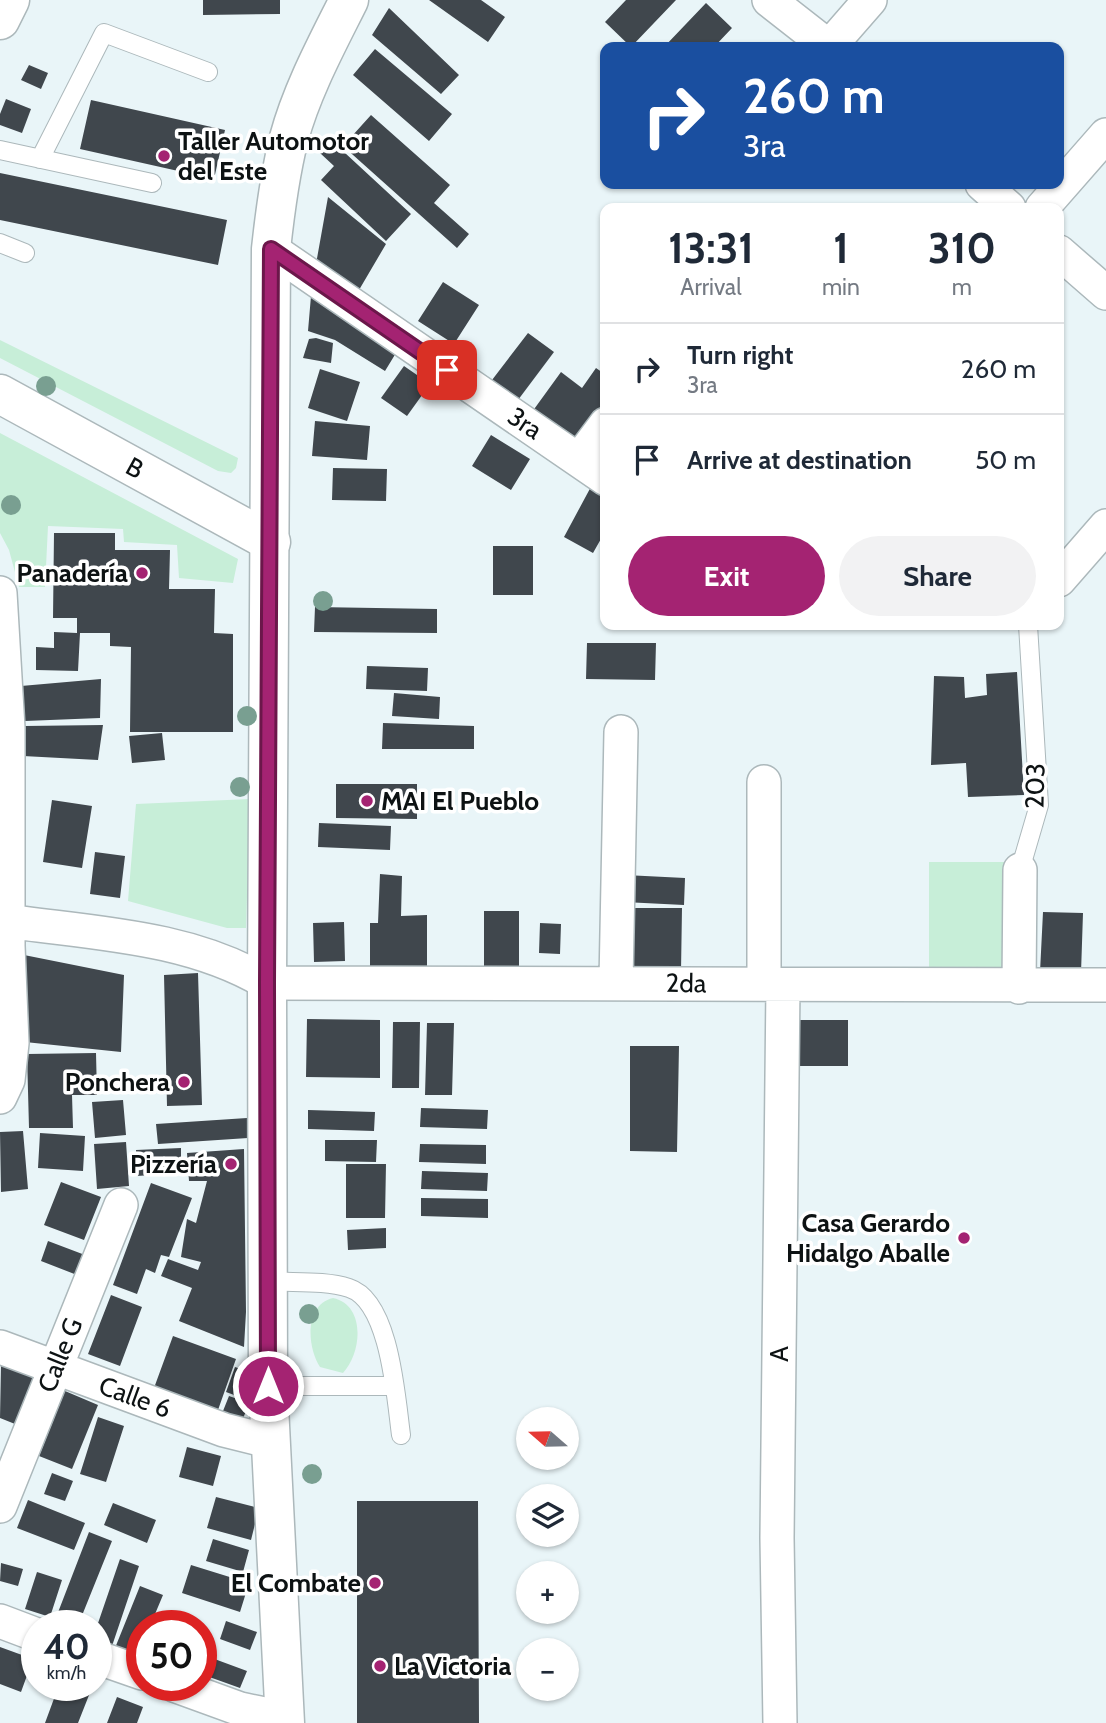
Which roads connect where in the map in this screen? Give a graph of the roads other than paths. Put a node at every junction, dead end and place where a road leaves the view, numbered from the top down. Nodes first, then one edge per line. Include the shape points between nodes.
1 (10, 0) edge
2 (349, 0) edge
3 (769, 0) edge
4 (870, 0) edge
5 (0, 20) edge
6 (823, 42) edge
7 (833, 42) edge
8 (208, 72) dead end
9 (1106, 135) edge
10 (0, 150) edge
11 (40, 159) junction
12 (152, 183) dead end
13 (1064, 183) edge
14 (988, 189) edge
15 (1059, 189) edge
16 (1003, 203) edge
17 (1046, 203) edge
18 (0, 243) edge
19 (271, 249) junction
20 (25, 253) dead end
21 (1064, 256) edge
22 (1106, 293) edge
23 (0, 394) edge
24 (600, 443) edge
25 (592, 469) edge
26 (1106, 526) edge
27 (271, 542) junction
28 (1064, 574) edge
29 (0, 593) edge
30 (1028, 630) edge
31 (4, 727) edge
32 (621, 733) dead end
33 (764, 782) dead end
34 (1020, 870) joint
35 (4, 920) edge
36 (267, 982) junction
37 (616, 982) junction
38 (773, 984) junction
39 (1106, 985) edge
40 (1019, 987) junction
41 (0, 1097) edge
42 (121, 1205) dead end
43 (268, 1281) junction
44 (0, 1347) edge
45 (54, 1367) junction
46 (268, 1386) junction
47 (394, 1386) junction
48 (401, 1435) dead end
49 (272, 1442) junction
50 (0, 1506) edge
51 (0, 1621) edge
52 (21, 1629) edge
53 (217, 1701) edge
54 (284, 1721) edge
55 (780, 1723) edge

1 - 5 main road
2 - 19 main road via 318,60 290,136
3 - 6 street
4 - 7 street
8 - 11 lane via 104,33
9 - 13 street
10 - 11 lane
11 - 12 lane
14 - 16 street
15 - 17 street
18 - 20 lane
19 - 25 street, 3ra
19 - 27 main road
21 - 22 street
23 - 27 main road, B
24 - 25 street
26 - 28 street
27 - 36 main road
29 - 31 street
30 - 34 lane, 203 via 1039,804
31 - 35 street
32 - 37 street
33 - 38 street, A
34 - 40 street, 203
35 - 36 street via 99,932 202,954
35 - 41 street via 12,1043 8,1080
36 - 37 street, 2da
36 - 43 main road
37 - 38 street, 2da
38 - 40 street, 2da
38 - 55 street, A
39 - 40 street, 2da
42 - 45 street, Calle G
43 - 46 main road
43 - 47 lane via 350,1288 369,1301 381,1324
44 - 45 street, Calle 6
45 - 49 street, Calle 6 via 225,1430
45 - 50 street, Calle G
46 - 47 lane
46 - 49 main road
47 - 48 lane
49 - 54 main road
51 - 52 street
53 - 54 street

